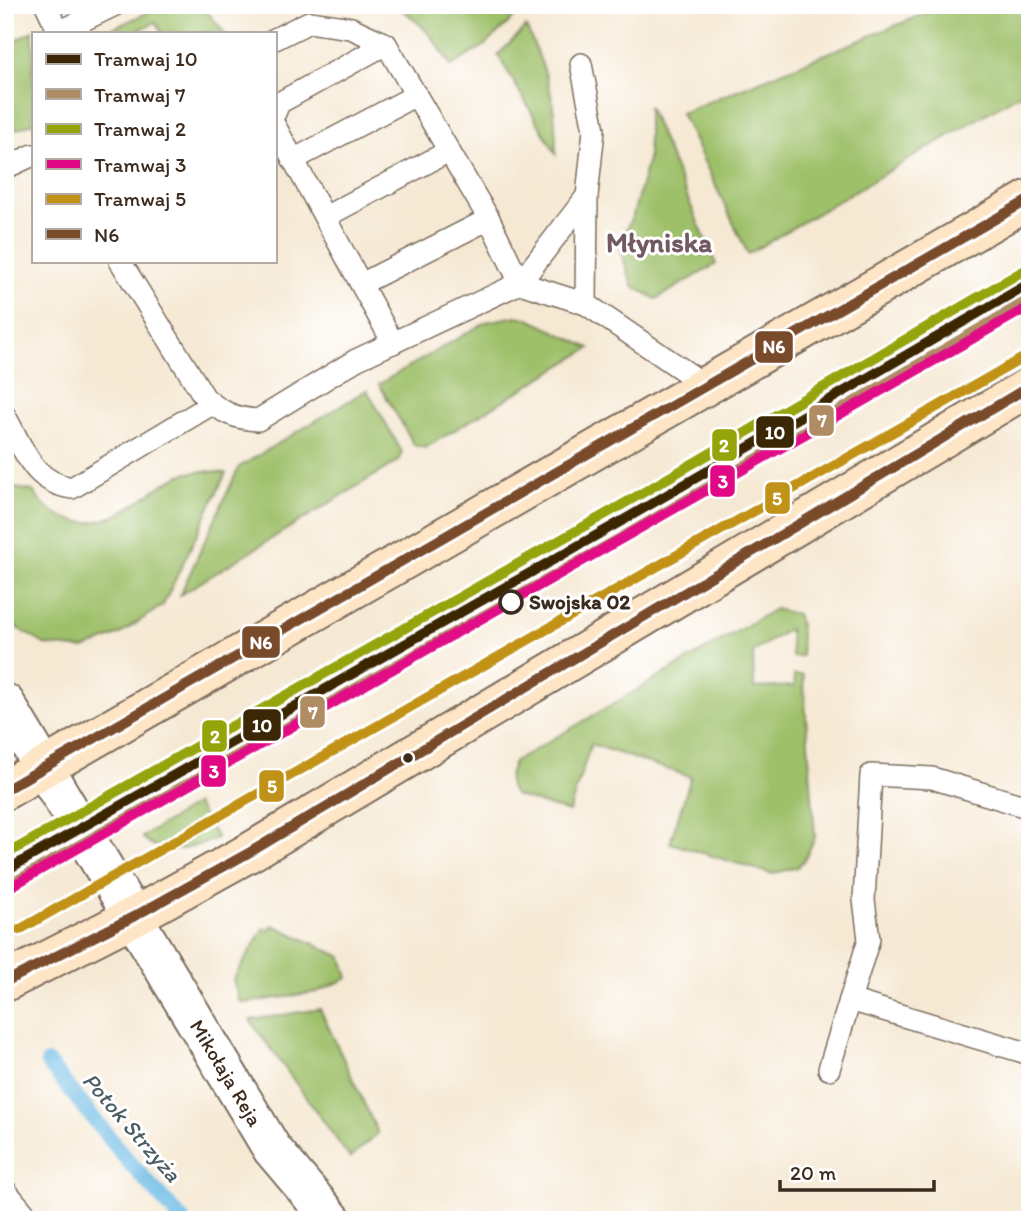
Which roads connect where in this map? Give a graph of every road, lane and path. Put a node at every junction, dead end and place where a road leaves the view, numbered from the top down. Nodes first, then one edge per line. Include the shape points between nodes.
1 (46, 5) edge
2 (115, 5) edge
3 (59, 32) edge
4 (276, 38) edge
5 (386, 44) junction
6 (581, 64) dead end
7 (416, 95) junction
8 (276, 110) edge
9 (276, 128) edge
10 (449, 151) junction
11 (32, 155) edge
12 (293, 160) junction
13 (5, 168) edge
14 (587, 196) junction
15 (1030, 199) edge
16 (325, 217) junction
17 (489, 219) junction
18 (121, 262) edge
19 (520, 283) junction
20 (361, 284) junction
21 (586, 304) junction
22 (393, 343) junction
23 (705, 386) junction
24 (1030, 386) edge
25 (212, 404) junction
26 (5, 416) edge
27 (5, 703) edge
28 (44, 766) junction
29 (5, 790) edge
30 (1030, 808) edge
31 (133, 917) junction
32 (5, 982) edge
33 (850, 1000) junction
34 (1030, 1054) edge
35 (829, 1069) dead end
36 (5, 1190) edge
37 (30, 1220) edge
38 (331, 1220) edge

1 - 3 lane
2 - 3 lane
4 - 5 lane via 309,22 351,28
5 - 7 lane
5 - 8 lane via 279,103
6 - 14 lane via 594,130
7 - 10 lane
7 - 12 lane
9 - 12 lane
10 - 16 lane
10 - 17 lane
11 - 13 lane
12 - 16 lane
14 - 19 lane
14 - 21 lane
15 - 23 main road
16 - 20 lane
17 - 19 lane
17 - 20 lane
18 - 25 lane
19 - 21 lane
19 - 22 lane
20 - 22 lane
21 - 23 lane
22 - 25 lane via 356,360 258,420 243,420
23 - 28 main road
24 - 31 main road via 252,851
25 - 26 lane via 72,488 52,485 38,473
27 - 28 street, Mikołaja Reja
28 - 29 main road
28 - 31 street, Mikołaja Reja
30 - 33 lane via 932,778 871,775 864,900 869,939
31 - 32 main road
31 - 38 street, Mikołaja Reja via 272,1149
33 - 34 lane
33 - 35 lane
36 - 37 lane

